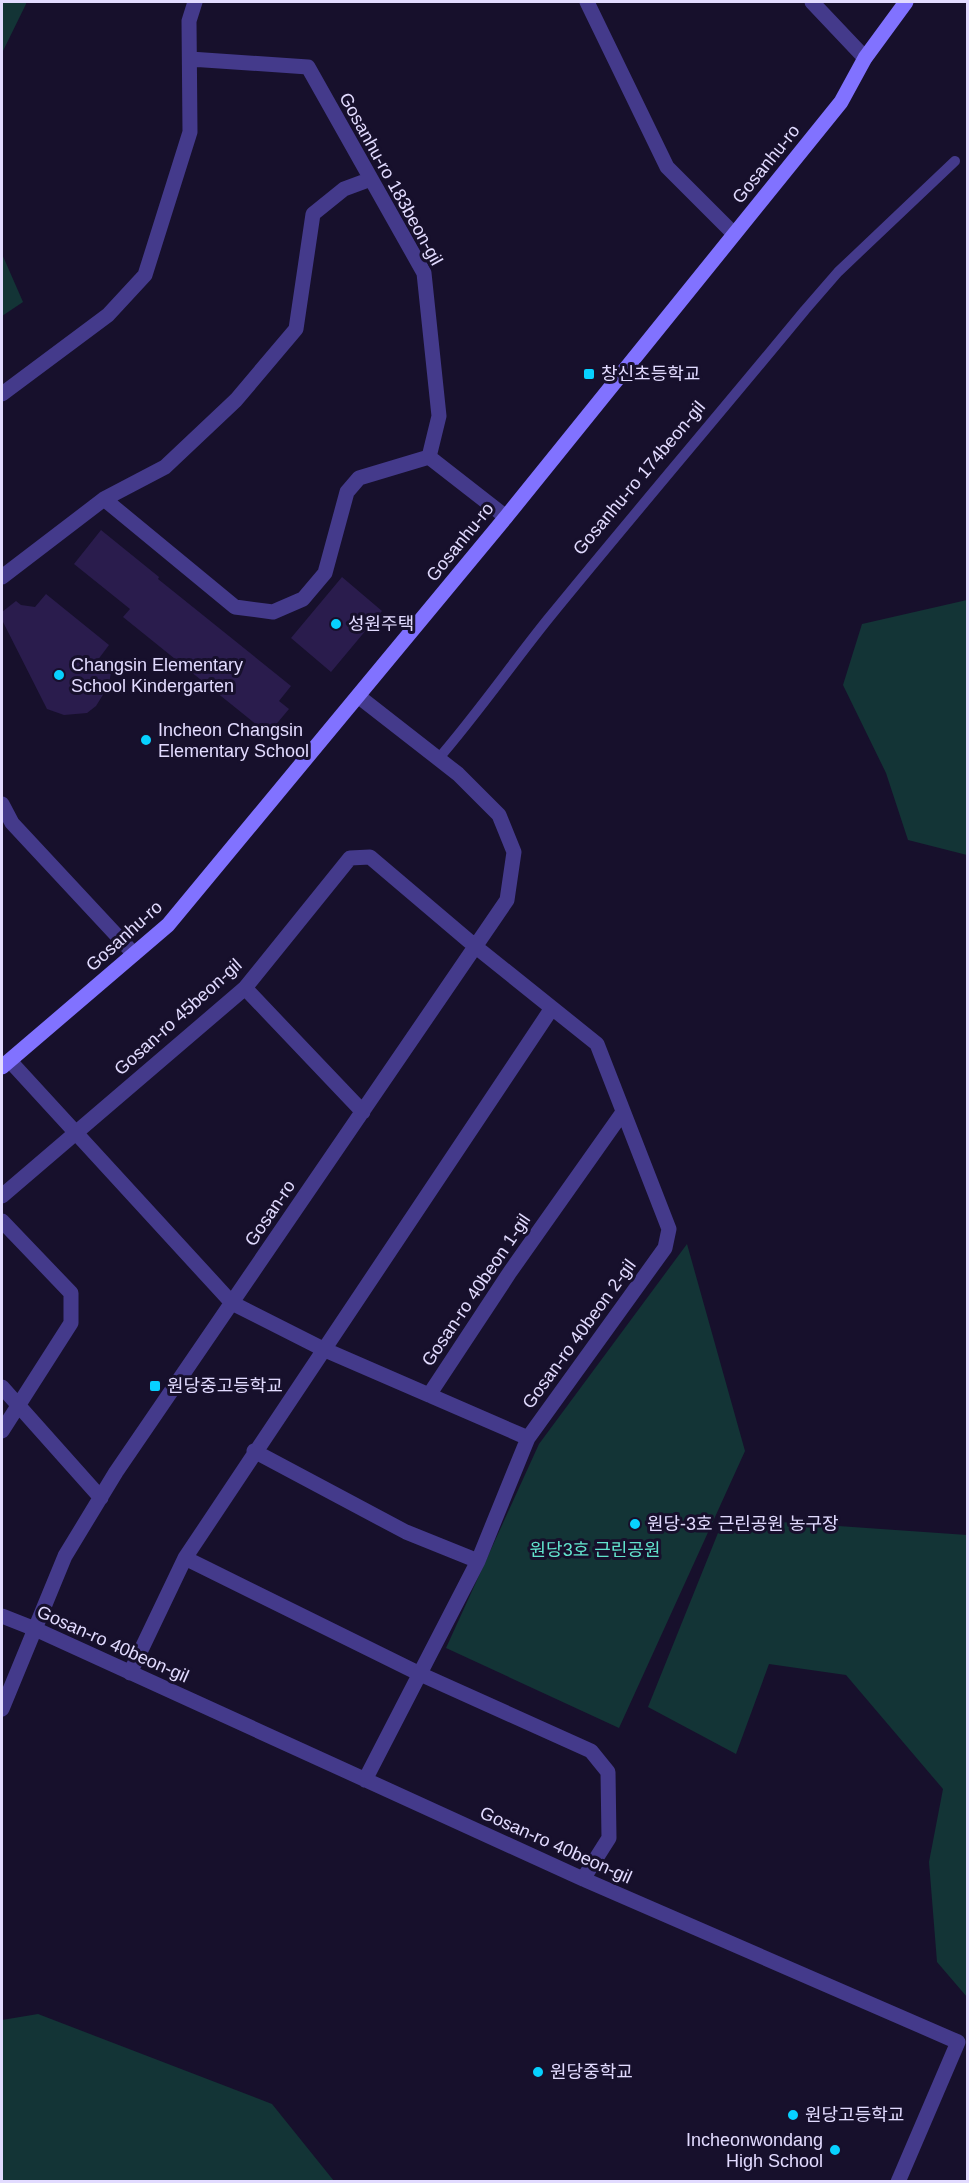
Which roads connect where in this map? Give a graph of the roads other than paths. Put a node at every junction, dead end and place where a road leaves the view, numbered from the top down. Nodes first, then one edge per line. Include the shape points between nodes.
1 (195, 2) edge
2 (587, 2) edge
3 (812, 2) edge
4 (906, 2) edge
5 (865, 58) junction
6 (189, 59) junction
7 (955, 161) dead end
8 (371, 179) junction
9 (734, 234) junction
10 (2, 394) edge
11 (429, 457) junction
12 (104, 499) junction
13 (506, 517) junction
14 (2, 577) edge
15 (358, 696) junction
16 (438, 759) junction
17 (2, 804) edge
18 (476, 946) junction
19 (134, 954) junction
20 (245, 988) junction
21 (552, 1008) junction
22 (6, 1064) edge
23 (363, 1112) junction
24 (623, 1112) junction
25 (75, 1133) junction
26 (2, 1196) edge
27 (2, 1221) edge
28 (232, 1303) junction
29 (323, 1348) junction
30 (2, 1387) edge
31 (429, 1395) junction
32 (18, 1405) junction
33 (2, 1431) edge
34 (528, 1438) junction
35 (254, 1451) junction
36 (101, 1498) junction
37 (185, 1558) junction
38 (478, 1561) junction
39 (2, 1616) edge
40 (35, 1629) junction
41 (130, 1673) junction
42 (420, 1674) junction
43 (2, 1709) edge
44 (365, 1780) junction
45 (583, 1879) junction
46 (898, 2181) edge

1 - 6 street via 189,21
2 - 9 street via 667,167
3 - 5 street
4 - 5 main road, Gosanhu-ro
5 - 9 main road, Gosanhu-ro via 841,102
6 - 8 street, Gosanhu-ro 183beon-gil via 308,67
6 - 10 street via 190,132 146,275 108,315
7 - 16 lane, Gosanhu-ro 174beon-gil via 838,272 805,310 566,597
8 - 11 street, Gosanhu-ro 183beon-gil via 424,273 439,416
8 - 12 street via 344,189 313,214 296,329 236,400 165,467
9 - 13 main road, Gosanhu-ro
11 - 12 street via 359,478 346,492 325,573 303,599 273,612 235,607
11 - 13 street
12 - 14 street
13 - 15 main road, Gosanhu-ro
15 - 16 street
15 - 19 main road, Gosanhu-ro via 168,926
16 - 18 street, Gosan-ro via 500,814 514,852 507,900
17 - 19 street via 12,823
18 - 20 street, Gosan-ro 45beon-gil via 370,857 350,858
18 - 21 street, Gosan-ro 40beon 2-gil
18 - 23 street, Gosan-ro
19 - 22 main road, Gosanhu-ro
20 - 23 street
20 - 25 street, Gosan-ro 45beon-gil
21 - 24 street, Gosan-ro 40beon 2-gil via 597,1044
21 - 29 street
22 - 25 street
23 - 28 street, Gosan-ro
24 - 31 street, Gosan-ro 40beon 1-gil
24 - 34 street, Gosan-ro 40beon 2-gil via 669,1229 664,1248
25 - 26 street, Gosan-ro 45beon-gil
25 - 28 street
27 - 32 street via 71,1293 71,1323
28 - 29 street, Gosan-ro 40beon 1-gil
28 - 36 street, Gosan-ro
29 - 31 street, Gosan-ro 40beon 1-gil
29 - 35 street
30 - 32 street
31 - 34 street
32 - 33 street
32 - 36 street
34 - 38 street, Gosan-ro 40beon 2-gil
35 - 37 street
35 - 38 street via 406,1532
36 - 40 street, Gosan-ro via 65,1556
37 - 41 street
37 - 42 street
38 - 42 street, Gosan-ro 40beon 2-gil
39 - 40 street, Gosan-ro 40beon-gil
40 - 41 street, Gosan-ro 40beon-gil
40 - 43 street, Gosan-ro
41 - 44 street, Gosan-ro 40beon-gil
42 - 44 street, Gosan-ro 40beon 2-gil
42 - 45 street via 591,1752 608,1772 609,1838
44 - 45 street, Gosan-ro 40beon-gil
45 - 46 street, Gosan-ro 40beon-gil via 958,2042

